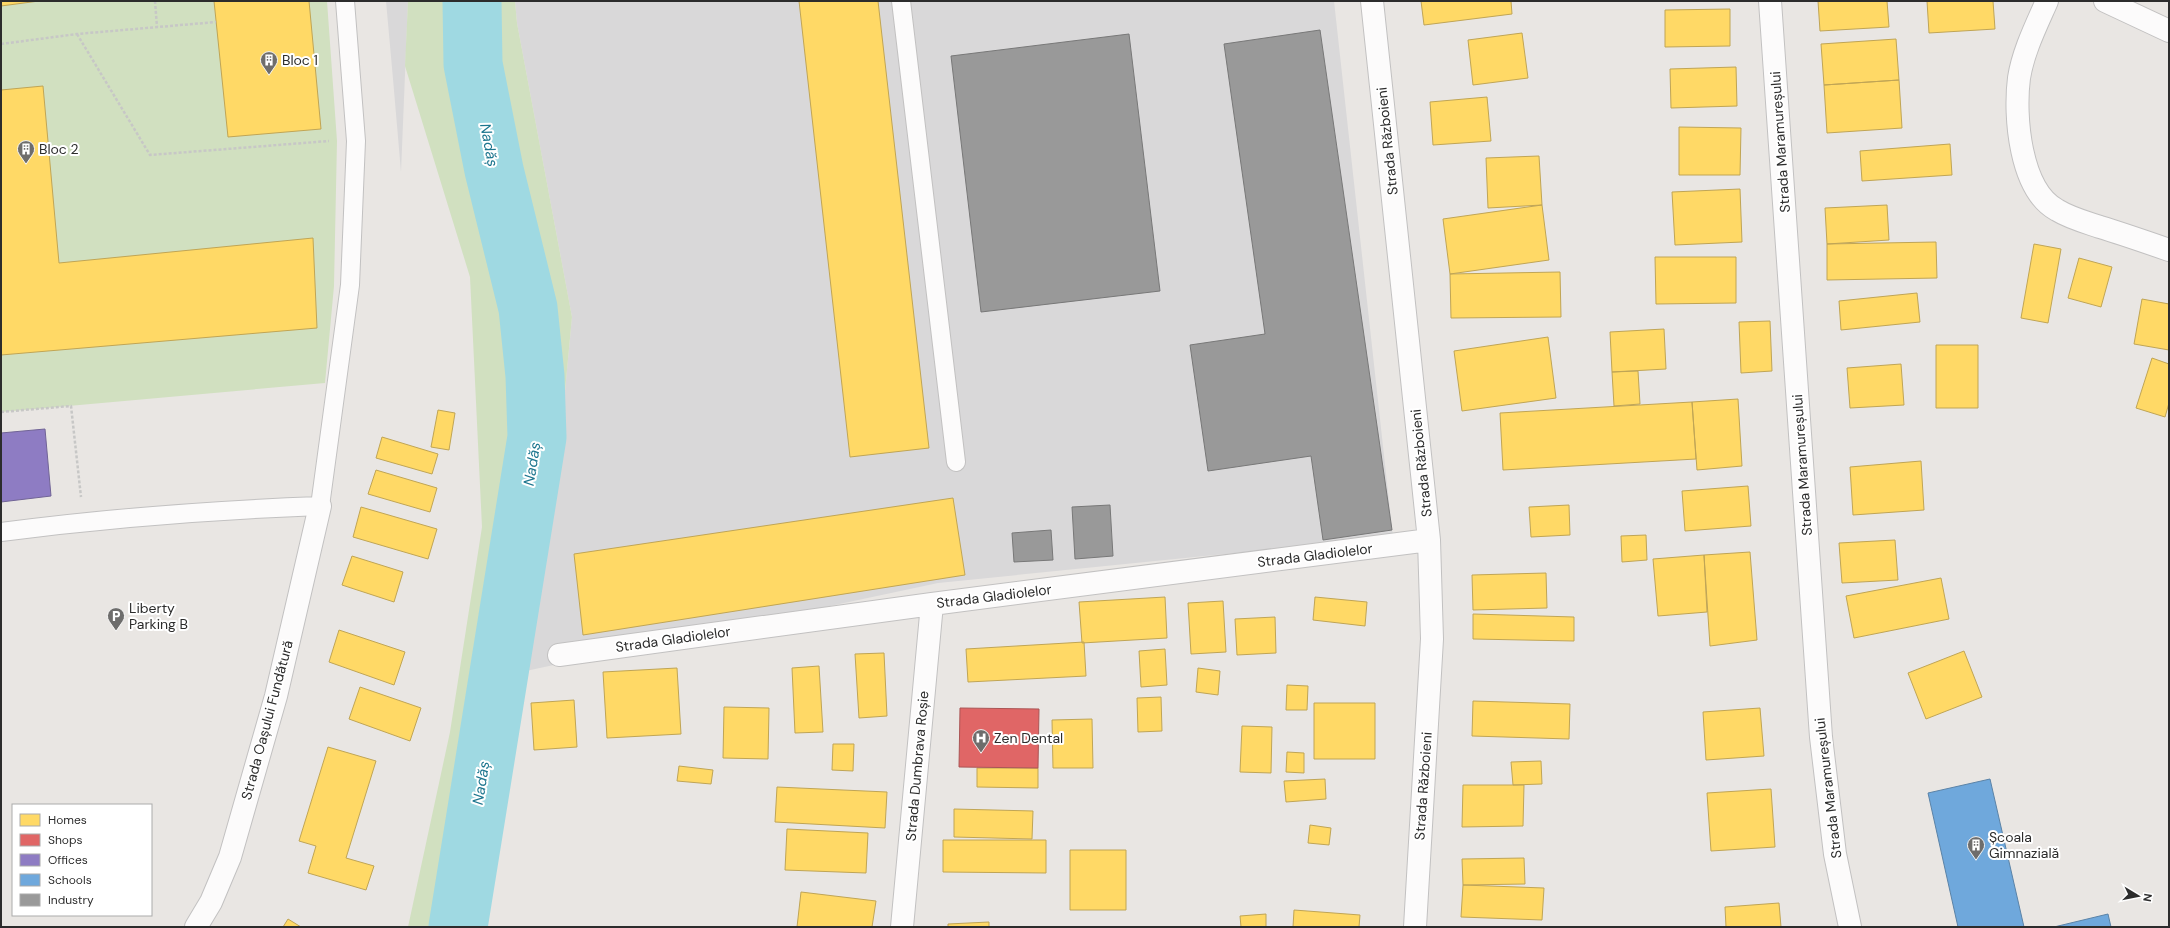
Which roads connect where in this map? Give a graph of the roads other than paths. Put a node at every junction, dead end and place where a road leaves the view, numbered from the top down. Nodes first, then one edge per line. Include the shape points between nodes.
1 (345, 1) edge
2 (901, 1) edge
3 (1372, 1) edge
4 (1770, 1) edge
5 (2047, 1) edge
6 (2105, 1) edge
7 (2169, 31) edge
8 (2169, 250) edge
9 (956, 462) dead end
10 (320, 506) junction
11 (1, 532) edge
12 (1429, 540) junction
13 (932, 604) junction
14 (559, 655) dead end
15 (196, 927) edge
16 (902, 927) edge
17 (1415, 927) edge
18 (1850, 927) edge

1 - 10 lane via 356,141 350,285
2 - 9 lane
3 - 12 street, Strada Războieni
4 - 18 street, Strada Maramureșului via 1821,736 1835,854
5 - 8 street via 2031,39 2020,77 2020,133 2030,179 2043,199 2056,210
6 - 7 street
10 - 11 lane via 202,511 84,521
10 - 15 street, Strada Oașului Fundătură via 276,696 230,858 211,902
12 - 13 street, Strada Gladiolelor
12 - 17 street, Strada Războieni via 1432,639
13 - 14 street, Strada Gladiolelor
13 - 16 street, Strada Dumbrava Roșie

